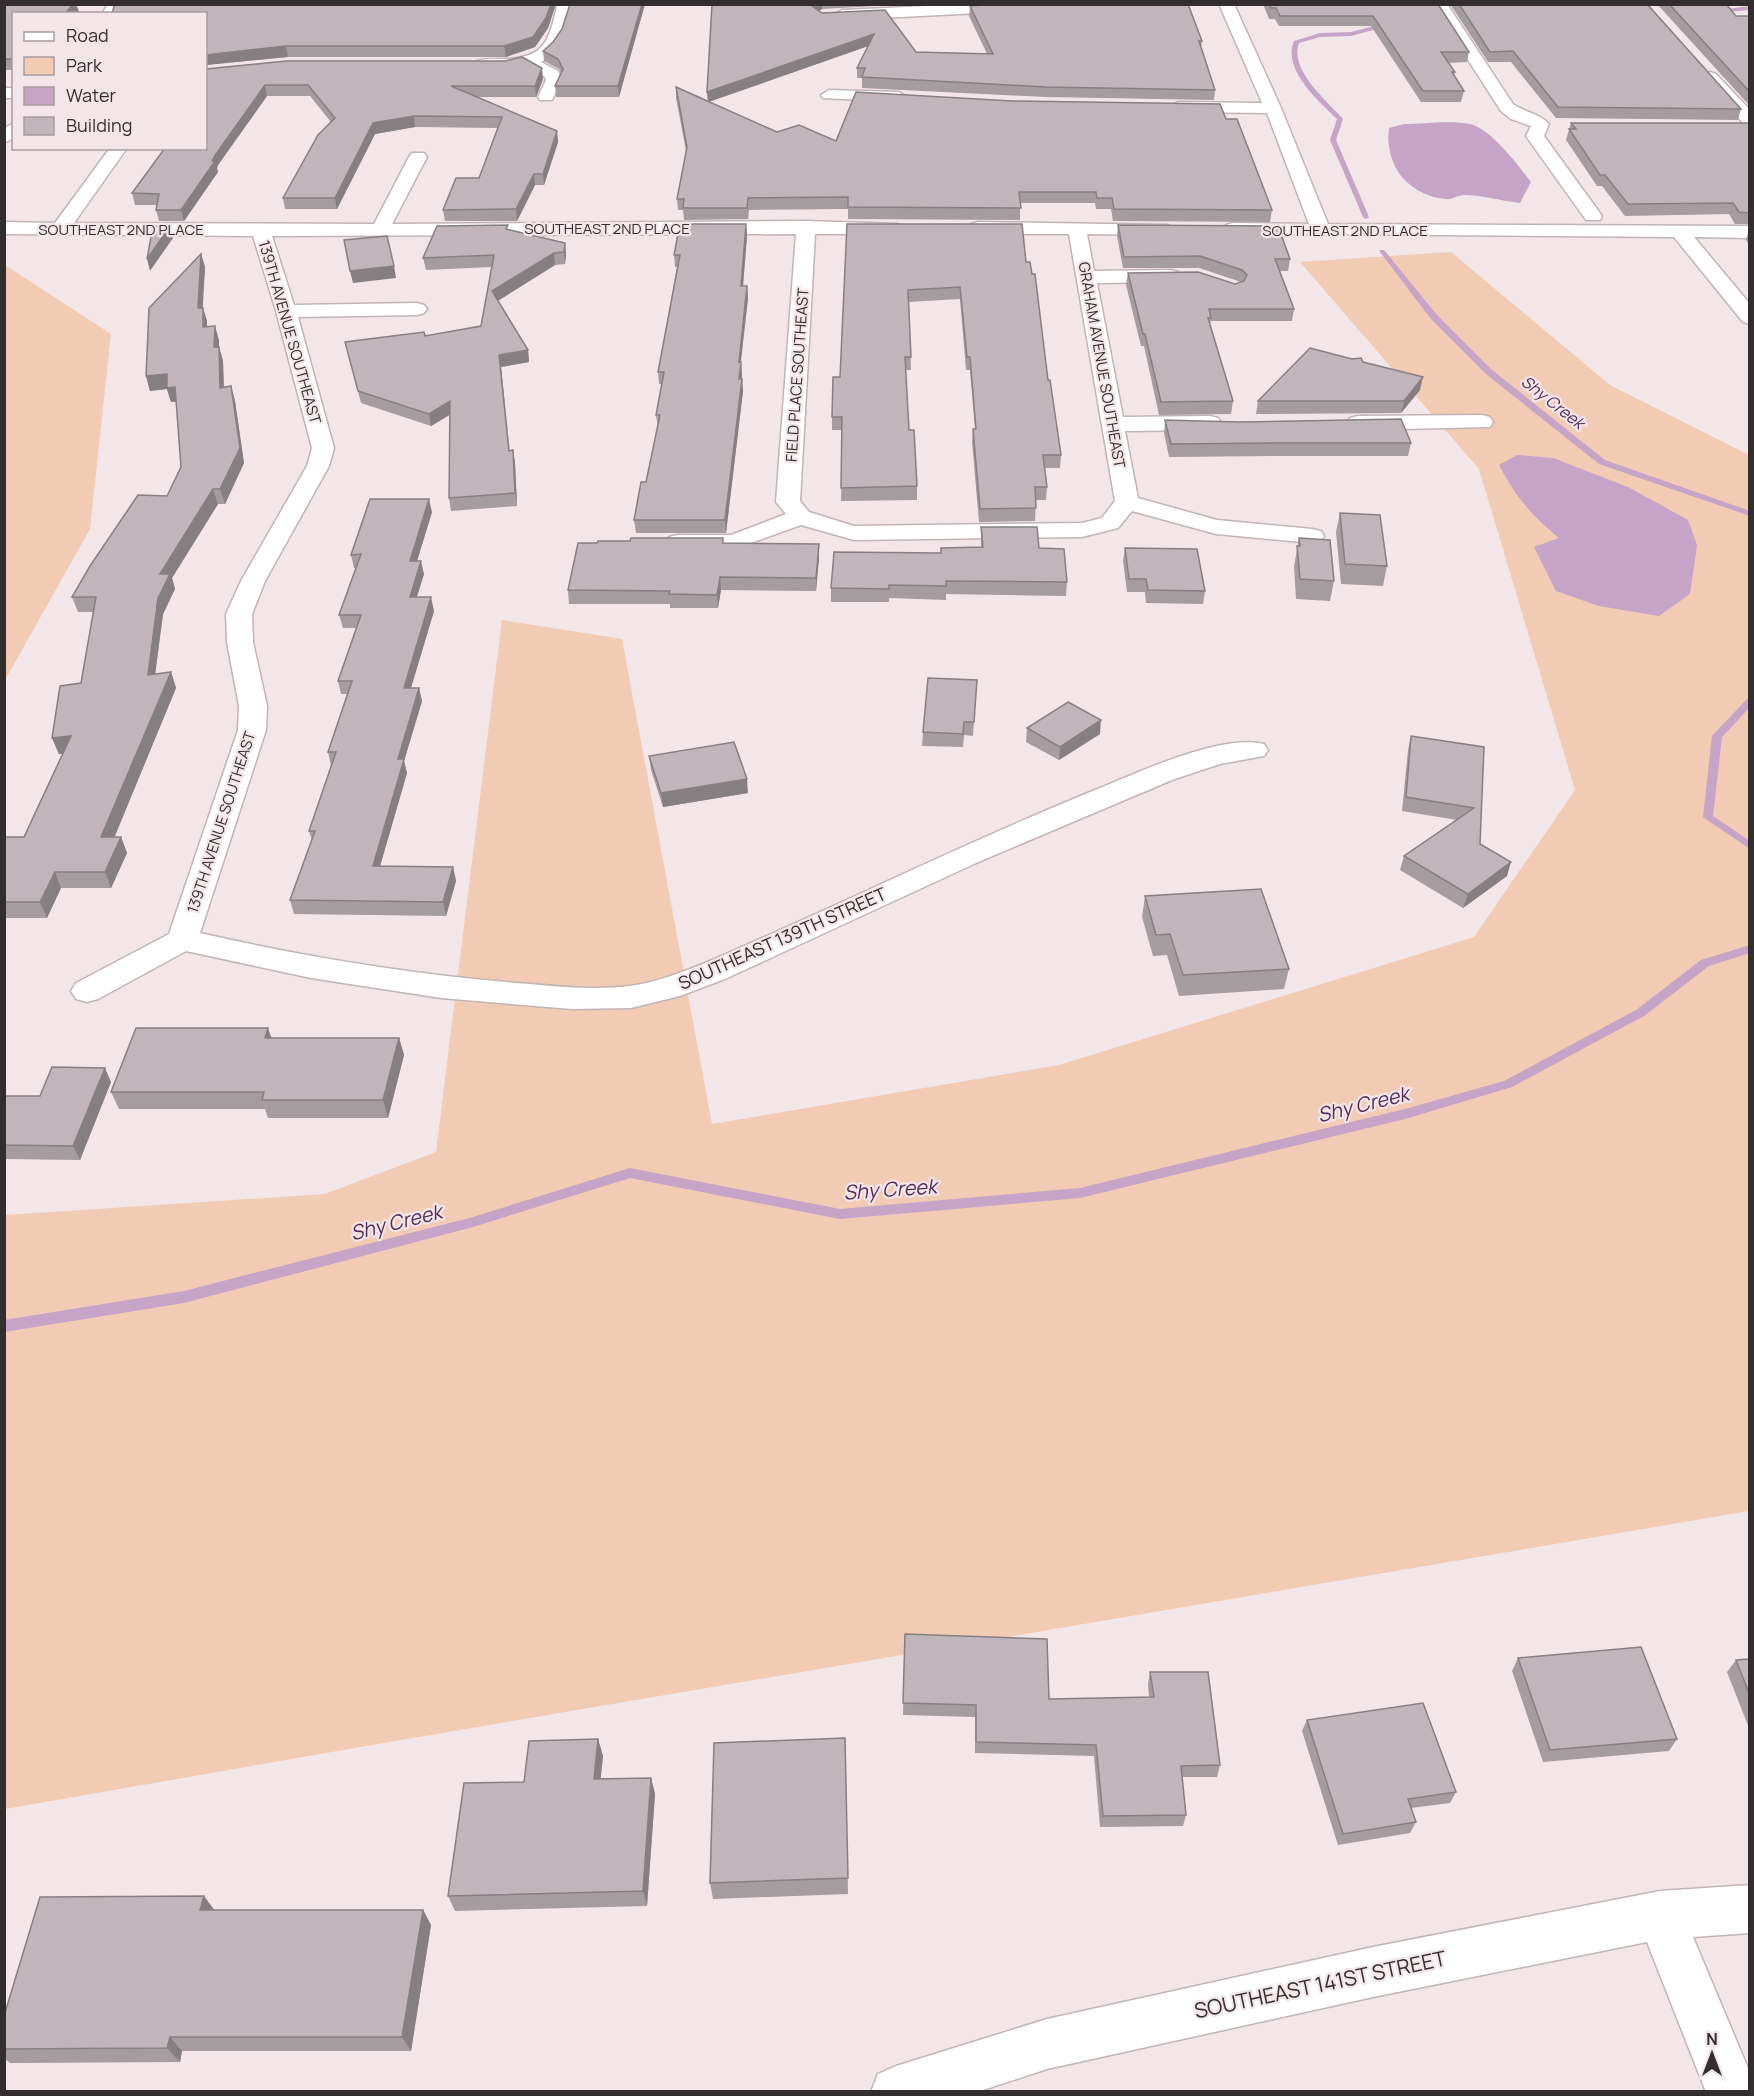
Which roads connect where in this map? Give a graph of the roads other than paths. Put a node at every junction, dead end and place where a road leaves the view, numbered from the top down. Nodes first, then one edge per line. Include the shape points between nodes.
1 (562, 4) edge
2 (1077, 4) edge
3 (1226, 4) edge
4 (1439, 4) edge
5 (822, 16) edge
6 (528, 61) junction
7 (1697, 62) edge
8 (471, 64) edge
9 (829, 95) dead end
10 (546, 97) dead end
11 (918, 98) edge
12 (1166, 107) edge
13 (1273, 108) junction
14 (1541, 124) junction
15 (1746, 125) edge
16 (1559, 126) edge
17 (118, 150) edge
18 (418, 157) dead end
19 (1593, 216) dead end
20 (806, 227) junction
21 (4, 228) edge
22 (912, 228) edge
23 (959, 228) edge
24 (60, 229) junction
25 (1077, 229) junction
26 (1176, 229) edge
27 (1212, 229) edge
28 (261, 230) junction
29 (380, 230) junction
30 (1321, 230) junction
31 (1680, 232) junction
32 (1749, 232) edge
33 (1086, 276) junction
34 (1188, 276) edge
35 (417, 309) dead end
36 (286, 311) junction
37 (1749, 318) edge
38 (1482, 422) dead end
39 (1232, 423) edge
40 (1339, 423) edge
41 (1113, 424) junction
42 (1127, 502) junction
43 (801, 517) junction
44 (1312, 536) edge
45 (655, 542) edge
46 (1254, 750) dead end
47 (182, 940) junction
48 (87, 991) dead end
49 (1749, 1909) edge
50 (1659, 1915) junction
51 (896, 2091) edge
52 (1732, 2091) edge

1 - 6 street via 552,47
2 - 5 street
3 - 13 street
4 - 14 street via 1507,107
6 - 8 street
6 - 10 street via 552,74 554,80
7 - 15 street
9 - 11 street
12 - 13 street
13 - 30 street
14 - 16 street
14 - 19 street via 1536,136
17 - 24 street
18 - 29 street
20 - 22 street, SOUTHEAST 2ND PLACE
20 - 29 street, SOUTHEAST 2ND PLACE
20 - 43 street, FIELD PLACE SOUTHEAST via 789,502
21 - 24 street, SOUTHEAST 2ND PLACE
23 - 25 street
24 - 28 street, SOUTHEAST 2ND PLACE
25 - 26 street
25 - 33 street, GRAHAM AVENUE SOUTHEAST
27 - 30 street, SOUTHEAST 2ND PLACE
28 - 29 street, SOUTHEAST 2ND PLACE
28 - 36 street, 139TH AVENUE SOUTHEAST
30 - 31 street, SOUTHEAST 2ND PLACE
31 - 32 street, SOUTHEAST 2ND PLACE
31 - 37 street
33 - 34 street
33 - 41 street, GRAHAM AVENUE SOUTHEAST
35 - 36 street
36 - 47 street, 139TH AVENUE SOUTHEAST via 323,448 318,466 239,614 240,642 253,706 252,730
38 - 40 street
39 - 41 street
41 - 42 street, GRAHAM AVENUE SOUTHEAST
42 - 43 street via 1110,523 1082,530 854,533
42 - 44 street via 1216,527
43 - 45 street via 734,542
46 - 47 street, SOUTHEAST 139TH STREET via 1161,775 1013,833 706,975 646,994 604,1000 451,989 261,959
47 - 48 street
49 - 50 street, SOUTHEAST 141ST STREET
50 - 51 street, SOUTHEAST 141ST STREET via 1058,2041
50 - 52 street

